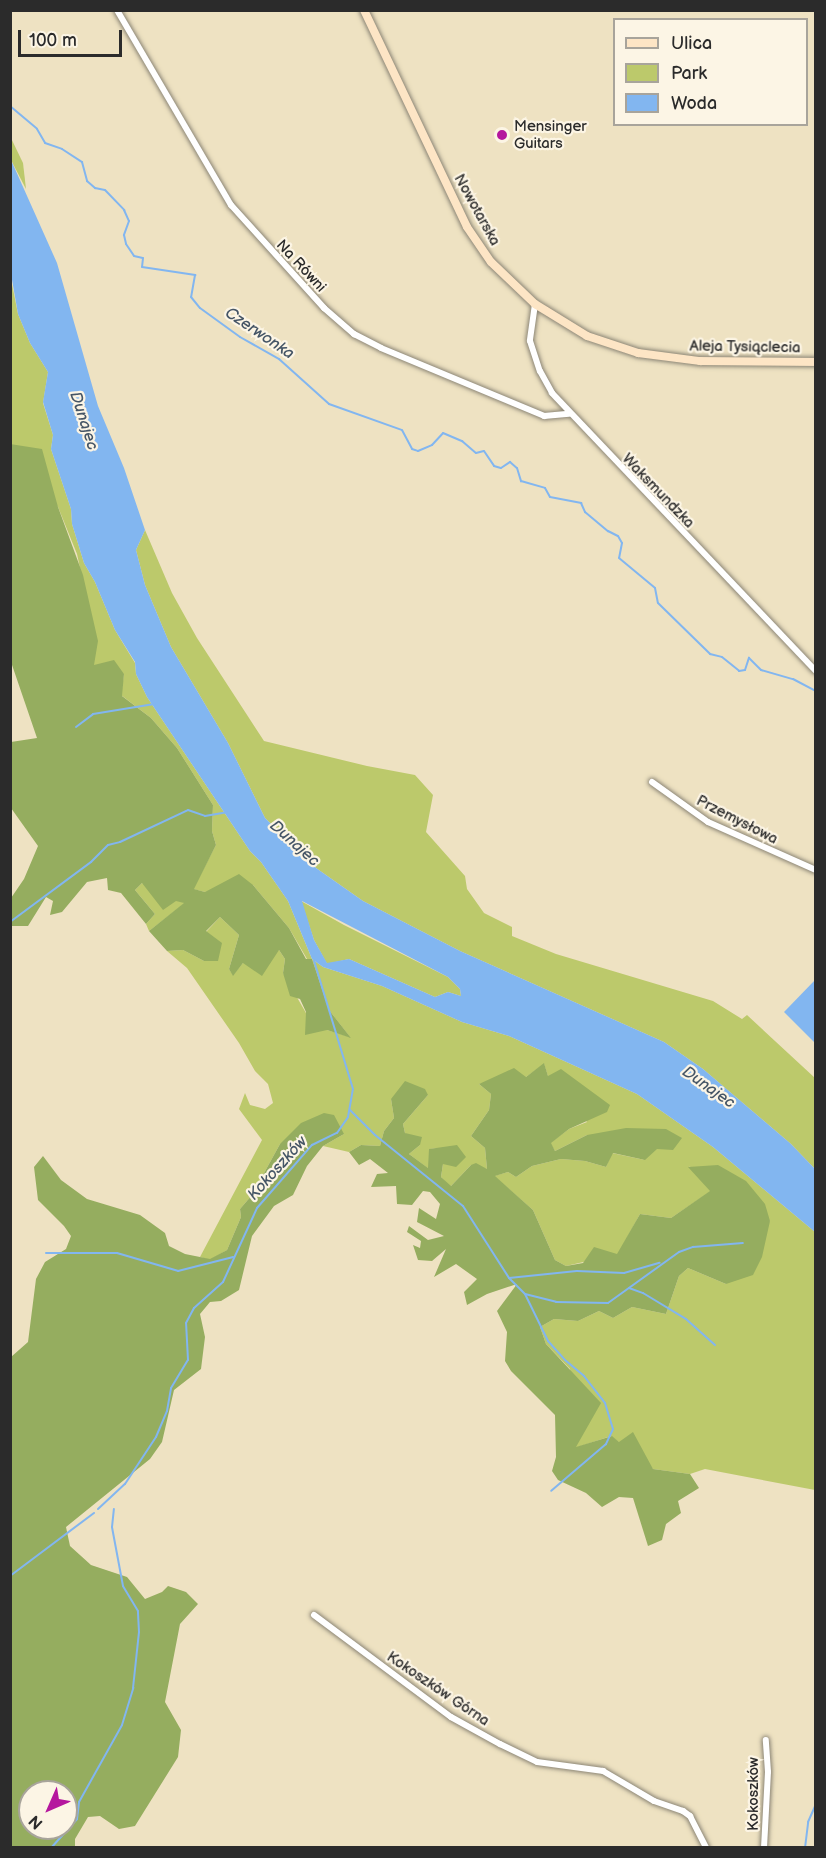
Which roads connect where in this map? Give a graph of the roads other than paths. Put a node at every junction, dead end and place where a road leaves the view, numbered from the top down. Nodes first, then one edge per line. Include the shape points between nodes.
1 (117, 10) edge
2 (364, 10) edge
3 (535, 304) junction
4 (675, 359) joint
5 (816, 362) edge
6 (569, 414) junction
7 (816, 671) edge
8 (652, 782) dead end
9 (816, 870) edge
10 (314, 1615) dead end
11 (766, 1740) dead end
12 (706, 1848) edge
13 (764, 1848) edge

1 - 6 street, Na Równi via 231,205 324,308 354,334 381,348 544,416
2 - 3 street, Nowotarska via 467,227 491,262
3 - 4 street, Nowotarska via 598,341
3 - 6 street, Waksmundzka via 530,341 536,361 552,393
4 - 5 street, Aleja Tysiąclecia
6 - 7 street, Waksmundzka
8 - 9 street, Przemysłowa via 708,822
10 - 12 street, Kokoszków Górna via 412,1689 500,1744 537,1762 603,1771 654,1801 683,1811 690,1816
11 - 13 street, Kokoszków

